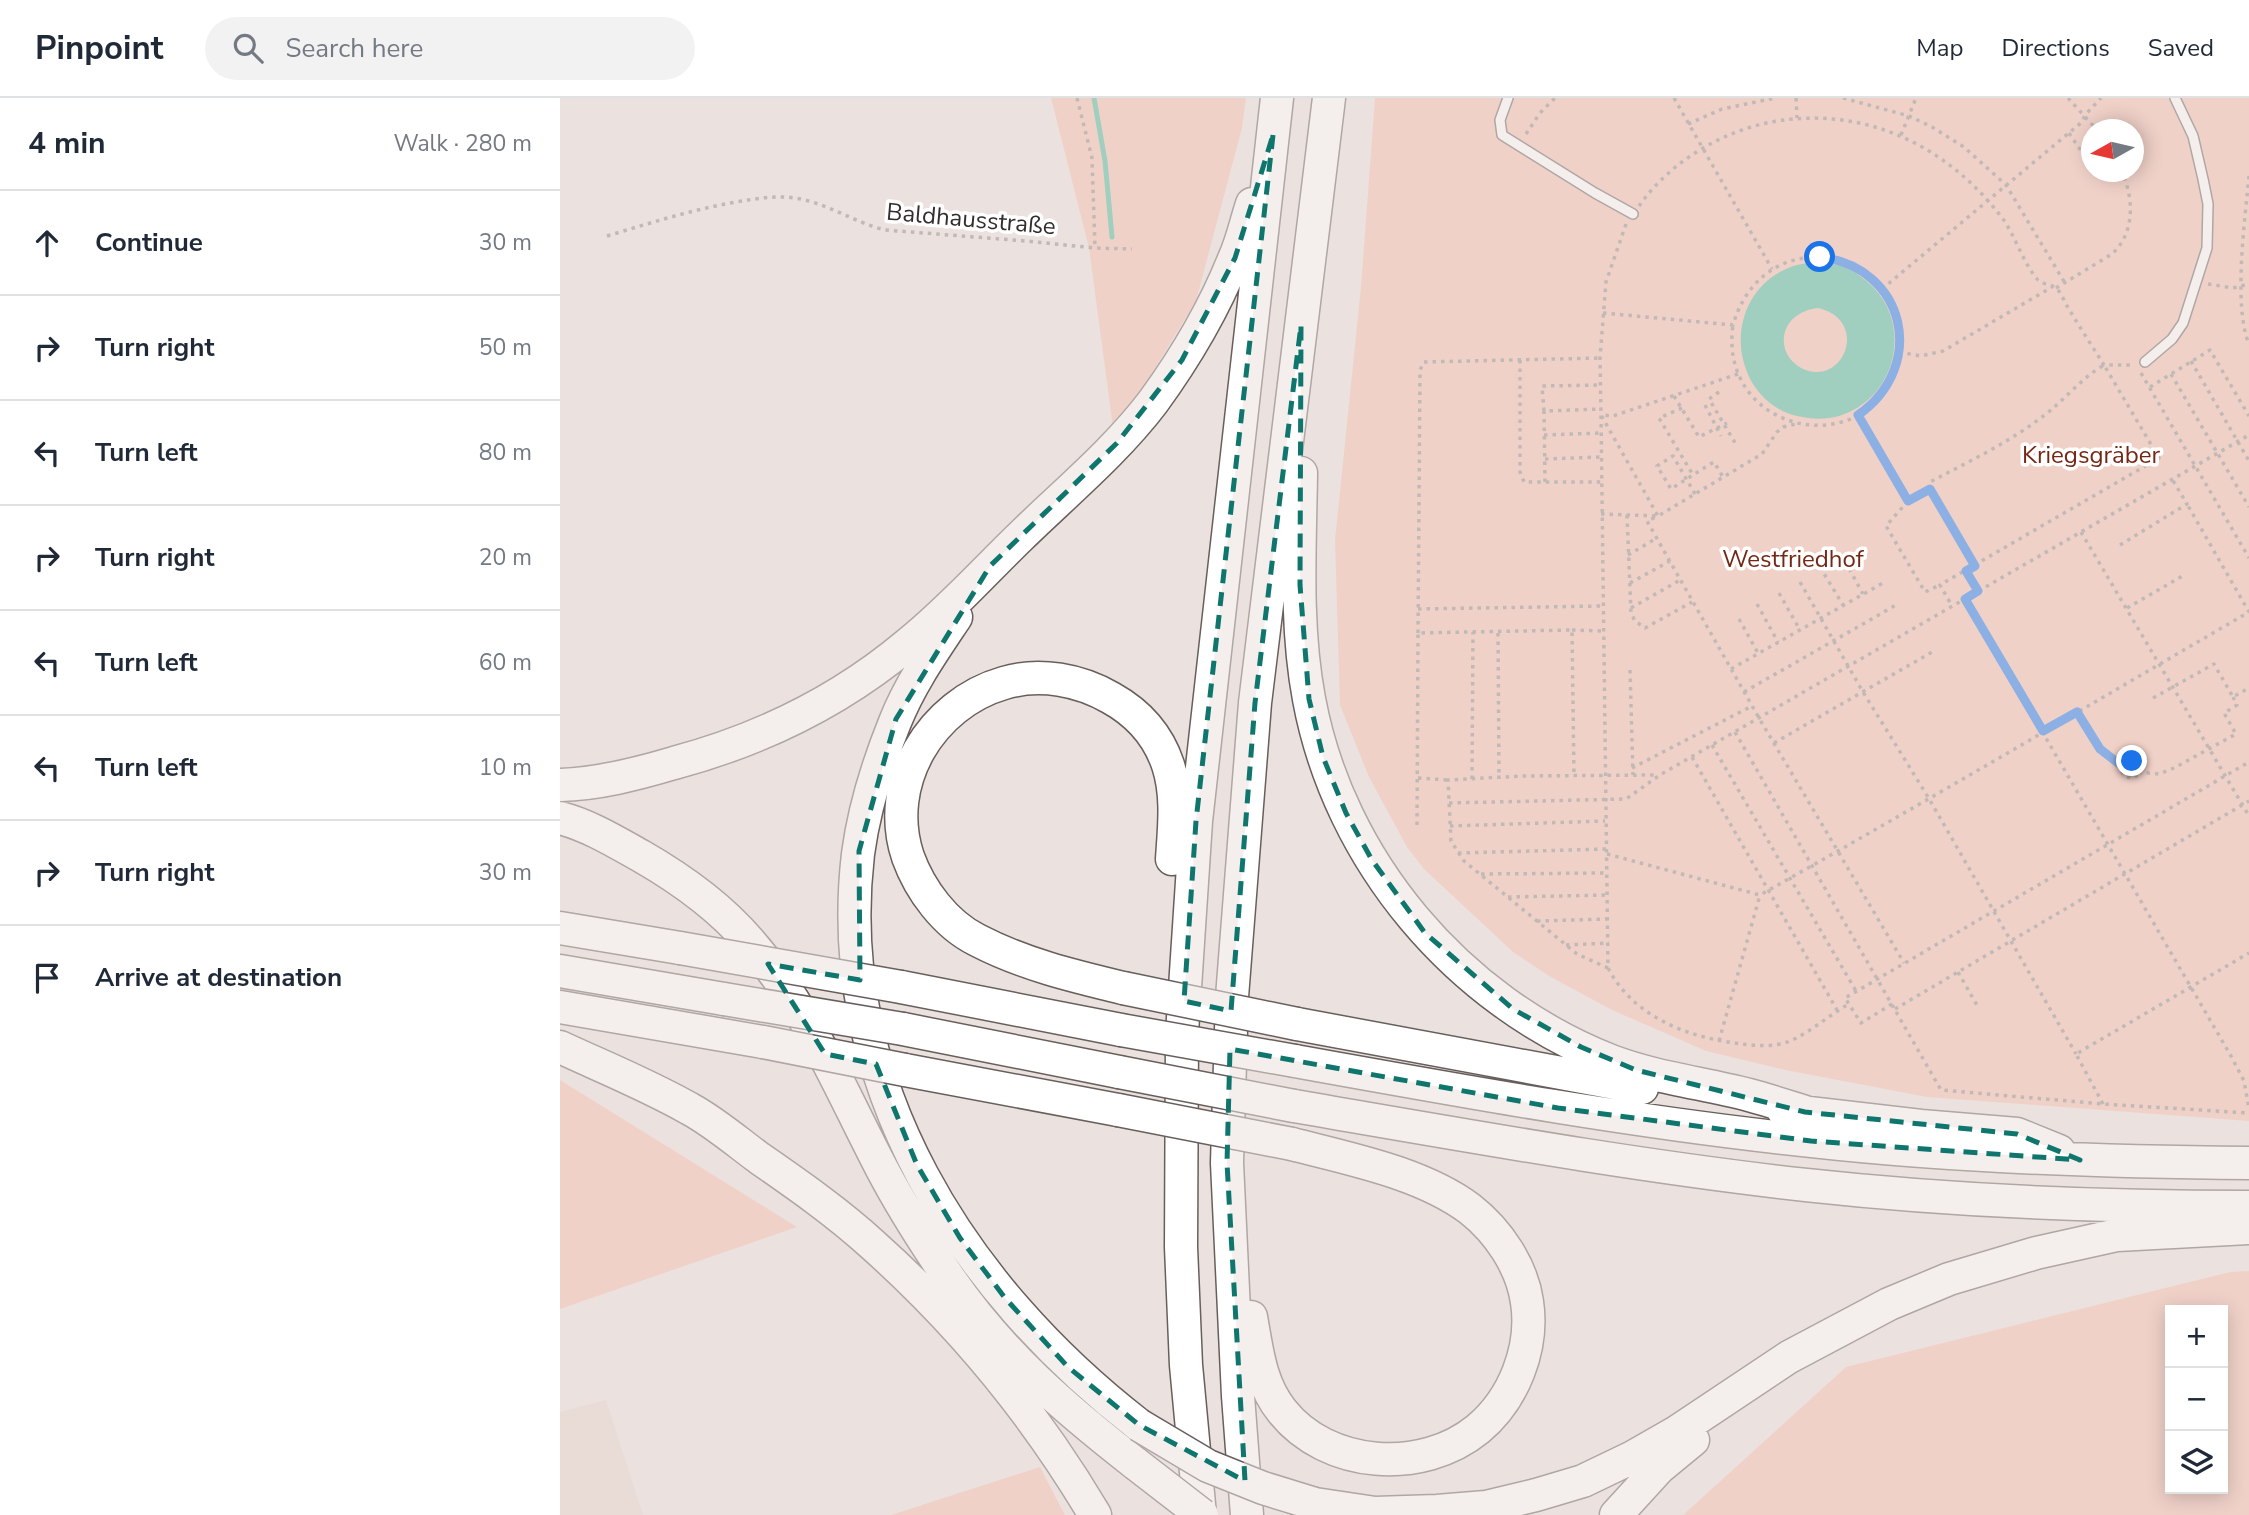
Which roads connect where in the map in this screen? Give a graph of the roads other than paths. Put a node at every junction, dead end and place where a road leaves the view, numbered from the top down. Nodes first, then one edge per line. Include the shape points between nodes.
1 (1277, 98) edge
2 (1329, 98) edge
3 (1508, 98) edge
4 (2175, 98) edge
5 (1273, 135) junction
6 (1633, 214) road end
7 (1301, 325) junction
8 (2145, 362) dead end
9 (990, 566) junction
10 (560, 785) edge
11 (560, 818) edge
12 (560, 928) edge
13 (560, 971) edge
14 (560, 1007) edge
15 (1182, 1033) junction
16 (560, 1047) edge
17 (1805, 1112) junction
18 (2080, 1160) junction
19 (1227, 1163) junction
20 (2249, 1163) edge
21 (2249, 1207) edge
22 (2249, 1228) edge
23 (1837, 1332) junction
24 (1096, 1515) edge
25 (1201, 1515) edge
26 (1247, 1515) edge
27 (1616, 1515) edge

1 - 5 highway
2 - 7 highway
3 - 6 lane via 1500,120 1503,135
4 - 8 lane via 2193,136 2208,204 2207,248 2183,323
5 - 9 highway via 1235,258 1182,360 1116,443
5 - 15 highway via 1196,821
7 - 17 highway via 1301,650 1322,757 1372,860 1425,933 1465,972 1513,1009 1559,1036 1636,1070
7 - 19 highway via 1245,816 1232,997
9 - 10 highway via 909,644 860,681 790,722 705,755 639,773
9 - 23 highway, bridge via 922,670 896,719 878,769 855,883 856,947 865,1019 882,1085 937,1202 1005,1298 1089,1386 1139,1425 1208,1466 1263,1488 1315,1504 1375,1513 1437,1511 1486,1507 1583,1481 1664,1439 1789,1357
11 - 25 highway, bridge via 621,844 671,873 714,905 749,940 811,1027 896,1194 967,1304 1029,1375
12 - 18 highway, bridge via 1558,1108 1811,1142
13 - 21 highway, bridge via 903,1029 1294,1106 1555,1151 1806,1185 1993,1200
14 - 19 highway, bridge via 1292,1144 1428,1185 1469,1209 1495,1233 1515,1263 1527,1301 1527,1345 1502,1405 1476,1430 1444,1449 1400,1460 1342,1452 1308,1436 1292,1422 1272,1396 1258,1360
15 - 17 highway, bridge via 1167,985 1173,785 1153,734 1130,710 1098,691 1042,678 988,688 958,705 942,719 914,759 901,804 901,827 912,868 924,889 944,915 975,940 1043,968 1123,988 1297,1024 1750,1107
15 - 25 highway via 1181,1247 1186,1365
16 - 24 highway via 690,1109 873,1244 1000,1379
17 - 18 highway via 2017,1134
18 - 20 highway
19 - 26 highway
22 - 23 highway via 2118,1235 2036,1253 1949,1279
23 - 27 highway via 1659,1468

